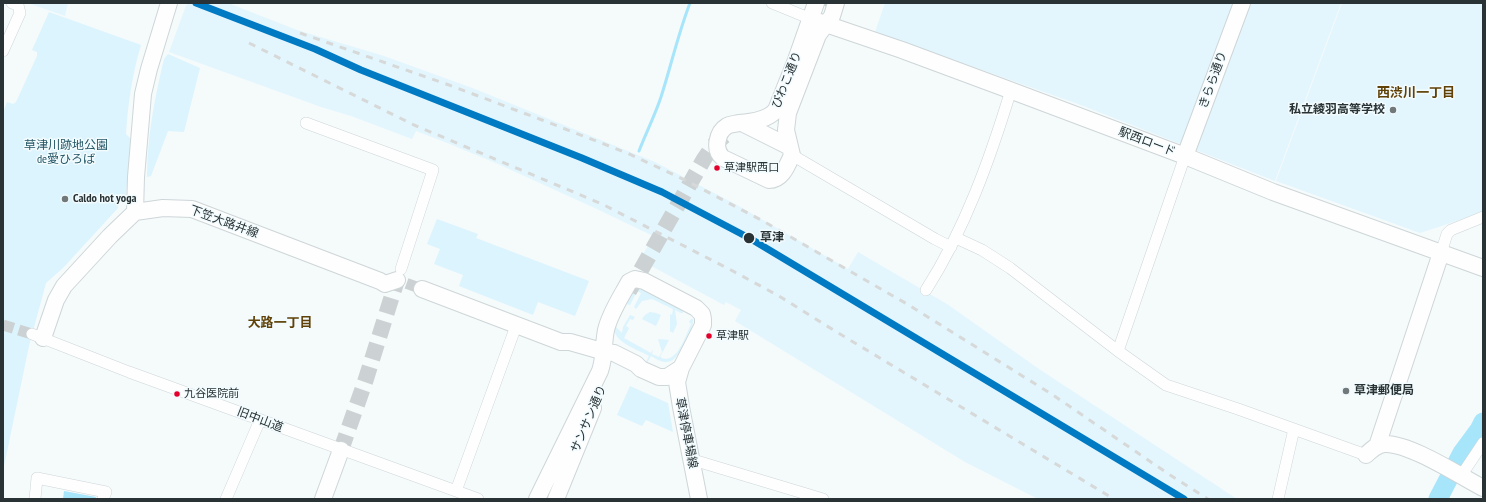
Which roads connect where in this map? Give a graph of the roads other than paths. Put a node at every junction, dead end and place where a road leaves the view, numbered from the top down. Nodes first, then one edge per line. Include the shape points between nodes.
1 (12, 3) edge
2 (169, 3) edge
3 (772, 3) edge
4 (816, 3) edge
5 (836, 3) edge
6 (1242, 3) edge
7 (811, 19) junction
8 (826, 24) junction
9 (3, 52) edge
10 (1011, 90) junction
11 (306, 123) dead end
12 (742, 123) junction
13 (791, 151) junction
14 (1185, 156) junction
15 (135, 212) junction
16 (1483, 217) edge
17 (954, 242) junction
18 (1441, 253) junction
19 (1483, 268) edge
20 (399, 275) joint
21 (422, 289) tunnel mouth
22 (926, 290) dead end
23 (516, 326) junction
24 (37, 336) joint
25 (1118, 351) junction
26 (605, 352) junction
27 (681, 368) junction
28 (641, 369) junction
29 (260, 420) junction
30 (1294, 429) junction
31 (1483, 443) edge
32 (341, 450) junction
33 (1372, 451) junction
34 (690, 459) junction
35 (1455, 473) junction
36 (1483, 488) edge
37 (456, 491) junction
38 (35, 499) edge
39 (103, 499) edge
40 (226, 499) edge
41 (322, 499) edge
42 (478, 499) edge
43 (537, 499) edge
44 (556, 499) edge
45 (699, 499) edge
46 (823, 499) edge
47 (1278, 499) edge

1 - 9 street via 18,5 20,13
2 - 15 street via 143,94
3 - 7 street
4 - 7 street, びわこ通り
5 - 8 street, びわこ通り
6 - 14 street, きらら通り
7 - 8 street, 駅西ロード
7 - 12 street, びわこ通り via 776,110 763,119
8 - 10 street, 駅西ロード
8 - 13 street, びわこ通り via 818,35 788,113 786,130
10 - 14 street, 駅西ロード
10 - 17 street via 995,141
11 - 20 street via 433,170 433,179
12 - 13 street
12 - 13 street, びわこ通り via 725,127 716,144 717,152 723,158 772,180 780,176
13 - 17 street via 936,239
14 - 18 street, 駅西ロード via 1273,192
14 - 25 street
15 - 20 street, 下笠大路井線 via 163,208 192,209 385,284
15 - 24 street via 64,286
16 - 18 street via 1451,230 1447,234
17 - 22 street
17 - 25 street via 982,250 1010,268
18 - 19 street, 駅西ロード
18 - 33 street
21 - 23 street
23 - 26 street via 560,342 570,342
23 - 37 street
24 - 29 street, 旧中山道
25 - 30 street via 1166,385
26 - 27 street, 草津停車場線 via 606,333 613,313 629,282 641,279 696,308 702,314 703,325
26 - 28 street via 614,353
26 - 43 street, サンサン通り via 600,371
27 - 28 street via 661,378
27 - 34 street, 草津停車場線 via 677,386
28 - 44 street, サンサン通り via 621,364 610,369
29 - 32 street, 旧中山道
29 - 40 street
30 - 33 street
30 - 47 street
31 - 35 street
32 - 37 street, 旧中山道
32 - 41 street
33 - 35 street via 1393,445 1411,449
34 - 45 street, 草津停車場線
34 - 46 street
35 - 36 street
37 - 42 street, 旧中山道
38 - 39 street via 37,478 106,492

